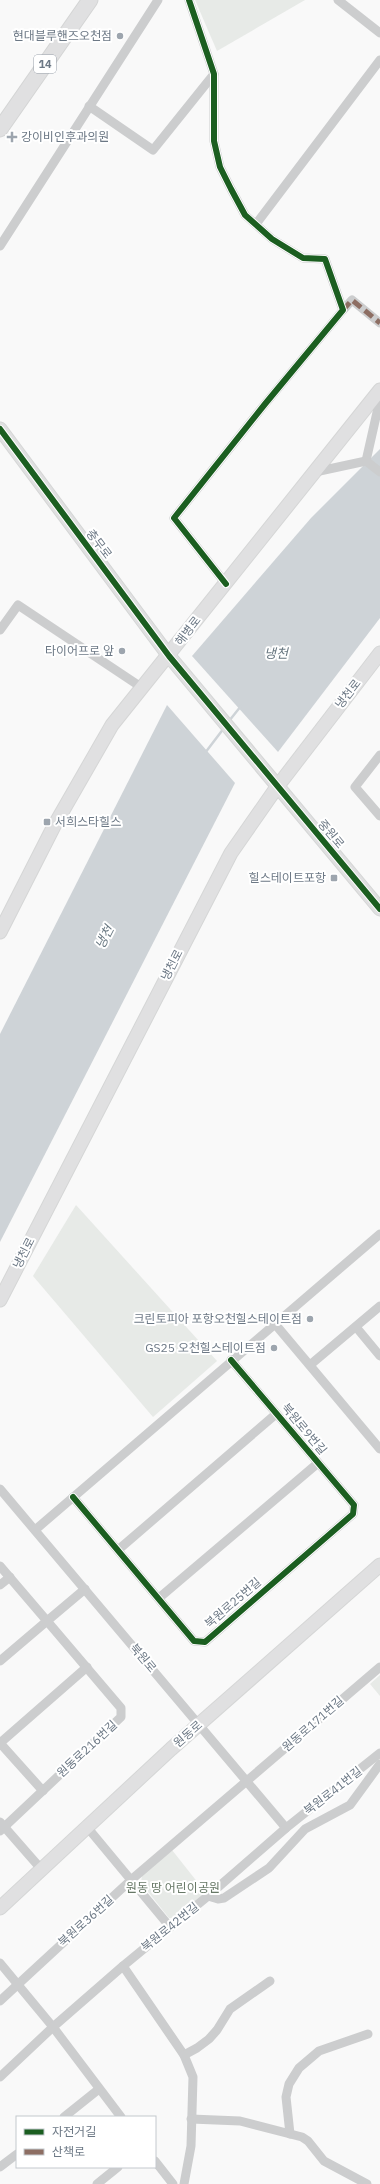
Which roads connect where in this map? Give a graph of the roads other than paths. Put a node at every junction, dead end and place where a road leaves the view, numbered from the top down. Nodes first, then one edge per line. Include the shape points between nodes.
1 (90, 0) edge
2 (158, 0) edge
3 (188, 0) edge
4 (338, 0) edge
5 (380, 33) edge
6 (380, 60) edge
7 (214, 74) junction
8 (89, 106) junction
9 (0, 129) edge
10 (256, 224) junction
11 (0, 246) edge
12 (343, 310) junction
13 (380, 323) edge
14 (380, 390) edge
15 (380, 399) edge
16 (0, 429) edge
17 (367, 461) junction
18 (315, 472) junction
19 (380, 472) edge
20 (226, 584) junction
21 (0, 630) edge
22 (380, 653) edge
23 (169, 656) junction
24 (141, 687) junction
25 (380, 755) edge
26 (265, 773) joint
27 (277, 787) junction
28 (380, 816) edge
29 (379, 907) edge
30 (0, 932) edge
31 (380, 1234) edge
32 (0, 1300) edge
33 (380, 1306) edge
34 (275, 1324) junction
35 (356, 1327) junction
36 (380, 1356) edge
37 (232, 1360) junction
38 (310, 1365) junction
39 (276, 1414) junction
40 (380, 1449) edge
41 (318, 1463) junction
42 (0, 1489) edge
43 (73, 1497) junction
44 (353, 1514) joint
45 (35, 1530) junction
46 (118, 1550) junction
47 (380, 1565) edge
48 (0, 1566) edge
49 (10, 1577) junction
50 (0, 1585) edge
51 (85, 1589) junction
52 (159, 1598) junction
53 (47, 1621) junction
54 (0, 1661) edge
55 (87, 1667) junction
56 (380, 1667) edge
57 (199, 1724) junction
58 (0, 1743) edge
59 (380, 1753) edge
60 (380, 1764) edge
61 (247, 1781) junction
62 (43, 1791) junction
63 (2, 1826) edge
64 (87, 1827) junction
65 (286, 1828) junction
66 (42, 1870) junction
67 (131, 1880) junction
68 (208, 1896) junction
69 (0, 1908) edge
70 (170, 1927) junction
71 (0, 1963) edge
72 (123, 1966) junction
73 (270, 1981) dead end
74 (17, 1984) junction
75 (0, 2000) edge
76 (53, 2027) junction
77 (368, 2034) dead end
78 (184, 2055) junction
79 (0, 2077) edge
80 (99, 2089) junction
81 (65, 2116) edge
82 (120, 2116) edge
83 (191, 2119) junction
84 (290, 2134) junction
85 (16, 2155) edge
86 (156, 2162) edge
87 (0, 2167) edge
88 (117, 2168) edge
89 (97, 2184) edge
90 (173, 2184) edge
91 (184, 2184) edge
92 (367, 2184) edge

1 - 9 main road, 14
2 - 8 street
3 - 7 street
4 - 5 street
6 - 10 street
7 - 8 street via 153,150
7 - 10 street via 213,123 220,167 245,215
8 - 11 street
10 - 12 street via 272,239 303,258 325,258
12 - 13 street via 352,300
12 - 20 street via 174,518
14 - 18 street, 해병로
15 - 17 street
16 - 23 street, 충무로
17 - 18 street
17 - 19 street
18 - 20 street, 해병로
20 - 23 street, 해병로
21 - 24 street via 18,605
22 - 27 street, 냉천로
23 - 24 street, 해병로
23 - 26 street, 충무로
24 - 30 street, 해병로 via 112,725 54,826
25 - 28 street via 355,787
26 - 27 street, 중원로
27 - 29 street, 중원로
27 - 32 street, 냉천로 via 223,867
31 - 34 street
33 - 35 street
34 - 37 street
34 - 38 street
35 - 36 street
35 - 38 street
37 - 39 street, 북원로9번길
37 - 43 street
38 - 40 street
39 - 41 street, 북원로9번길
39 - 46 street
41 - 44 street, 북원로9번길 via 354,1505
41 - 52 street
42 - 45 street, 북원로
43 - 45 street
43 - 46 street, 북원로25번길
44 - 52 street, 북원로25번길 via 205,1642 194,1641
45 - 51 street, 북원로
46 - 52 street, 북원로25번길
47 - 57 street, 원동로
48 - 49 street, 원동로216번길
49 - 50 street
49 - 53 street, 원동로216번길
51 - 53 street
51 - 57 street, 북원로
53 - 54 street
53 - 55 street, 원동로216번길
55 - 58 street
55 - 62 street, 원동로216번길 via 121,1708 121,1717
56 - 61 street, 원동로171번길
57 - 61 street, 북원로
57 - 64 street, 원동로
58 - 62 street
59 - 65 street, 북원로41번길
60 - 68 street via 350,1805 305,1829 269,1868 224,1898 218,1900
61 - 65 street, 북원로
61 - 67 street, 북원로36번길
62 - 63 street, 원동로216번길
63 - 66 street, 원동로216번길
64 - 66 street, 원동로
64 - 67 street
65 - 68 street, 북원로42번길
66 - 69 street, 원동로
67 - 70 street
67 - 74 street, 북원로36번길
68 - 70 street, 북원로42번길
70 - 72 street, 북원로42번길
71 - 74 street
72 - 76 street, 북원로42번길
72 - 78 street
73 - 78 street via 230,2009 209,2039
74 - 75 street, 북원로36번길
74 - 76 street
76 - 79 street, 북원로42번길
76 - 80 street
77 - 84 street via 319,2051 299,2068 289,2084 286,2097
78 - 83 street via 193,2077
80 - 81 street
80 - 82 street
83 - 84 street via 240,2121
83 - 91 street via 191,2146
84 - 92 street via 308,2141 324,2161
85 - 87 street
86 - 90 street
88 - 89 street

